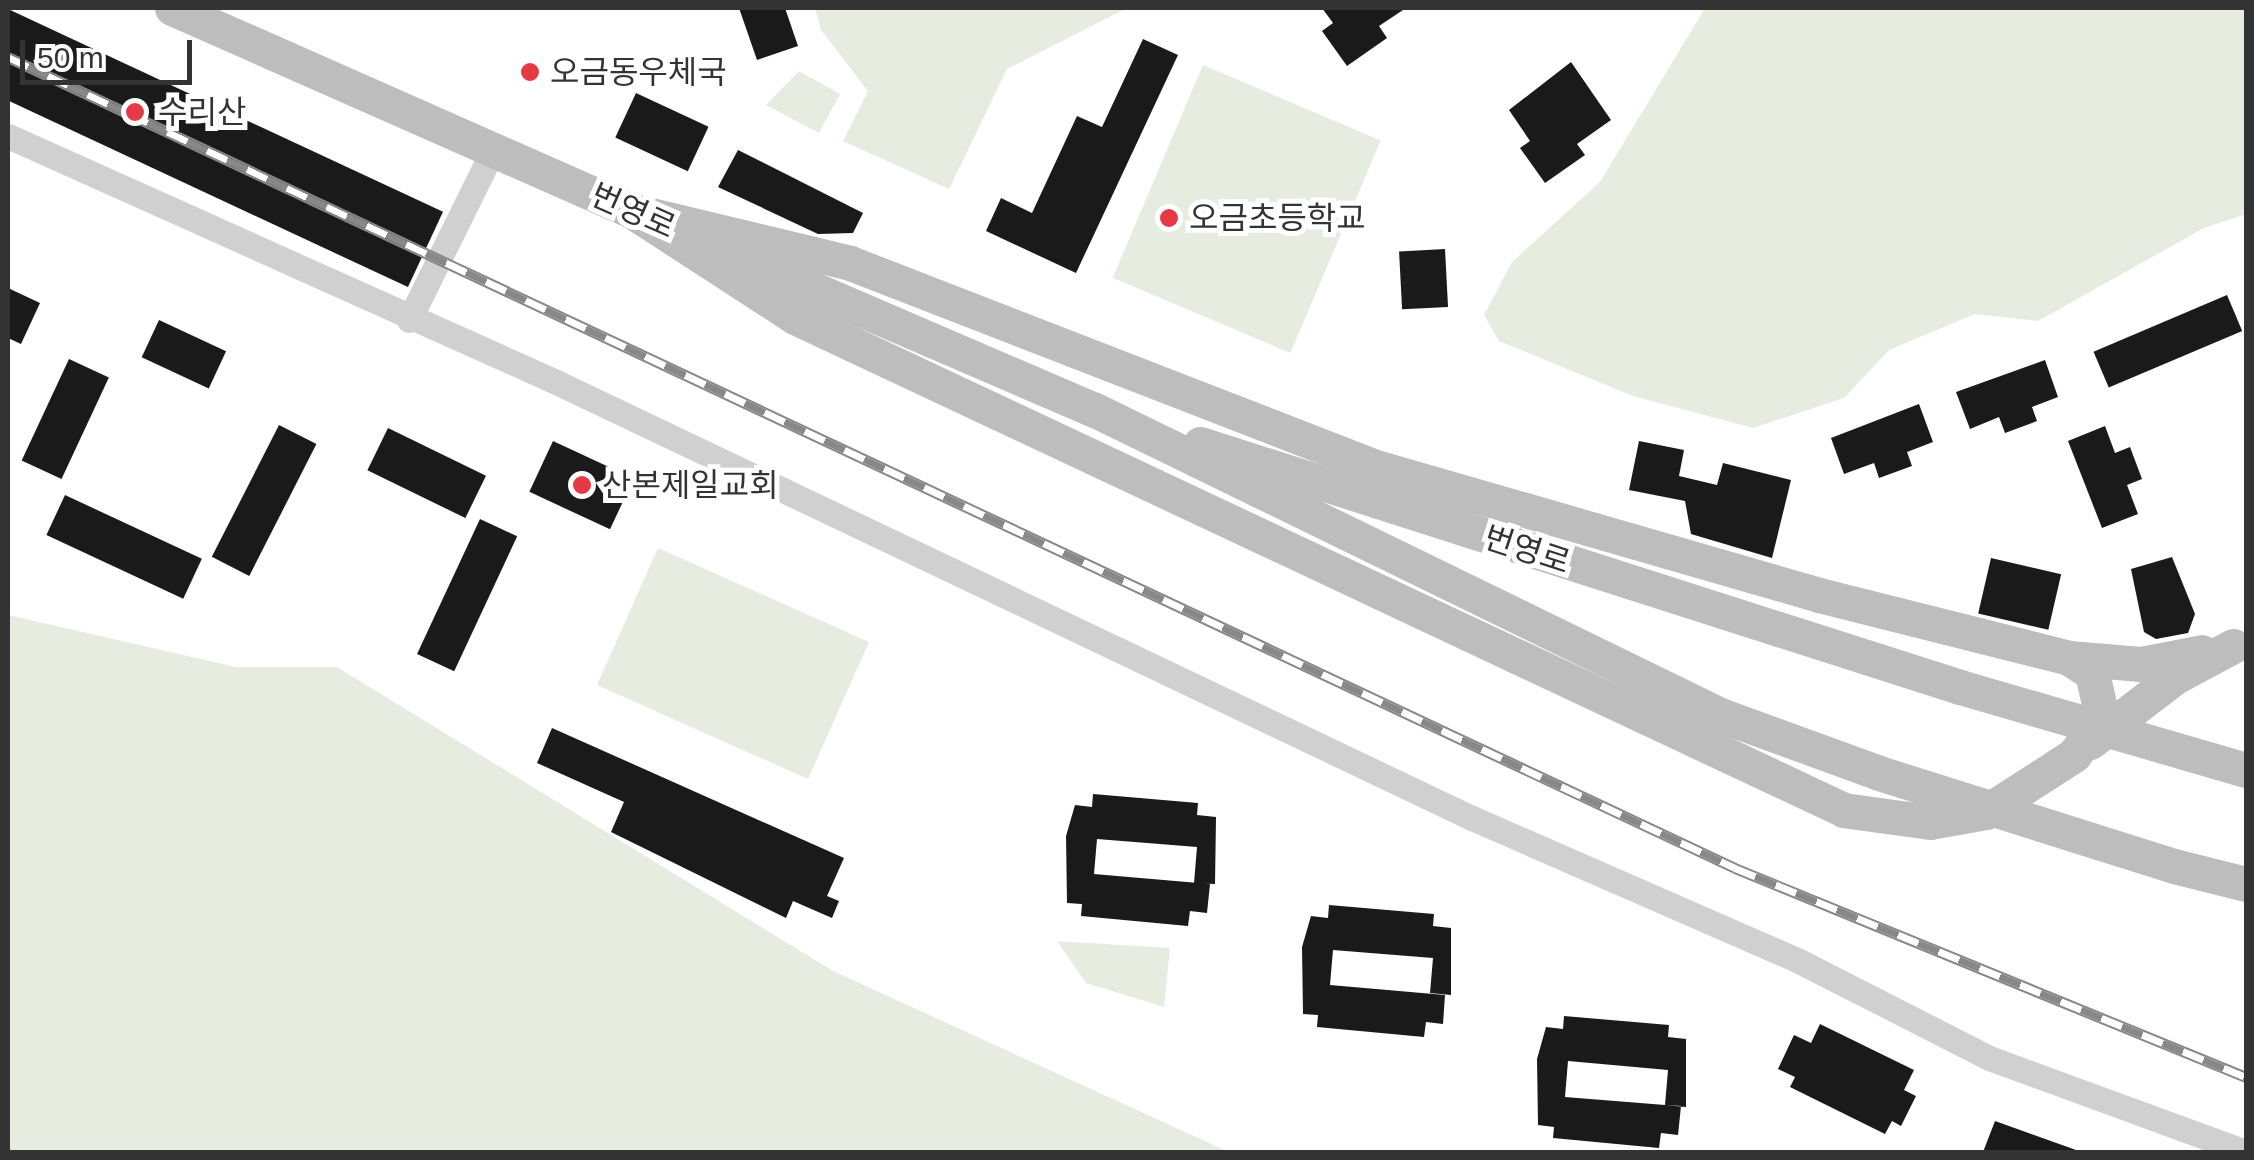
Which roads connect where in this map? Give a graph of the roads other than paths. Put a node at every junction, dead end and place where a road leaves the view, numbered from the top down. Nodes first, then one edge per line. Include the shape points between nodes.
1 (172, 8) edge
2 (8, 136) edge
3 (494, 148) junction
4 (630, 210) junction
5 (409, 320) junction
6 (1095, 410) junction
7 (2240, 644) edge
8 (2068, 658) junction
9 (2074, 755) junction
10 (2246, 770) edge
11 (2246, 884) edge
12 (2246, 1152) edge

1 - 3 street, 번영로
2 - 5 street
3 - 4 street, 번영로
3 - 5 street
4 - 6 street, 번영로
4 - 8 street via 850,263 1376,467 1819,595
4 - 9 street via 795,318 1844,810 1930,822 1986,812
5 - 12 street via 554,380 1472,818 1797,960 1989,1058
6 - 10 street, 번영로, bridge via 1960,687
6 - 11 street, 번영로, bridge via 1720,715 1880,773
7 - 8 street via 2141,664
7 - 9 street via 2175,677
8 - 9 street via 2092,673 2102,694 2102,717

